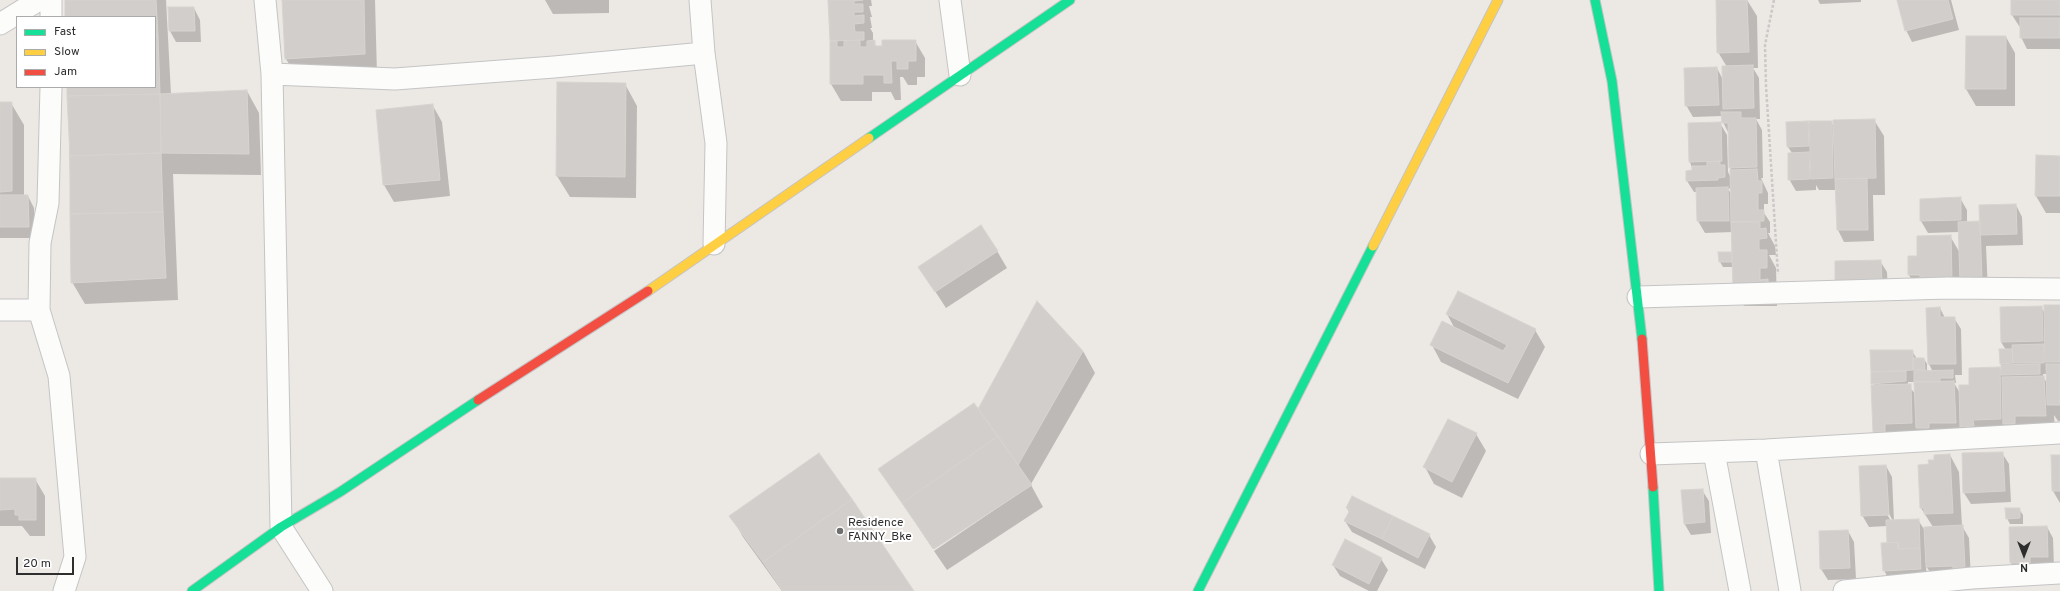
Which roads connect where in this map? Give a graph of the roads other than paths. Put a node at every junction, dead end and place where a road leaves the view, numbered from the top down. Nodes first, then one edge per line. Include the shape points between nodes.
1 (39, 0) edge
2 (51, 0) edge
3 (265, 0) edge
4 (700, 0) edge
5 (950, 0) edge
6 (1070, 0) edge
7 (1498, 0) edge
8 (1595, 0) edge
9 (51, 16) edge
10 (0, 24) edge
11 (704, 53) junction
12 (272, 74) junction
13 (960, 75) junction
14 (51, 88) edge
15 (714, 244) junction
16 (2060, 289) edge
17 (1638, 297) junction
18 (0, 310) edge
19 (39, 310) junction
20 (2060, 433) edge
21 (1766, 450) junction
22 (1714, 452) junction
23 (1651, 454) junction
24 (281, 527) junction
25 (2060, 573) edge
26 (64, 591) edge
27 (192, 591) edge
28 (322, 591) edge
29 (1198, 591) edge
30 (1659, 591) edge
31 (1740, 591) edge
32 (1790, 591) edge
33 (1844, 591) edge

1 - 10 street
2 - 9 street
3 - 12 street
4 - 11 street
5 - 13 street
6 - 13 street
7 - 29 street
8 - 17 street via 1612,81
11 - 12 street via 395,79
11 - 15 street via 716,143
12 - 24 street
13 - 15 street
14 - 19 street via 48,202 40,243
15 - 24 street via 643,294 438,425 340,492
16 - 17 street via 1948,288
17 - 23 street
18 - 19 street
19 - 26 street via 59,376 75,557
20 - 21 street
21 - 22 street
21 - 32 street
22 - 23 street
22 - 31 street
23 - 30 street
24 - 27 street
24 - 28 street
25 - 33 street via 1972,578

